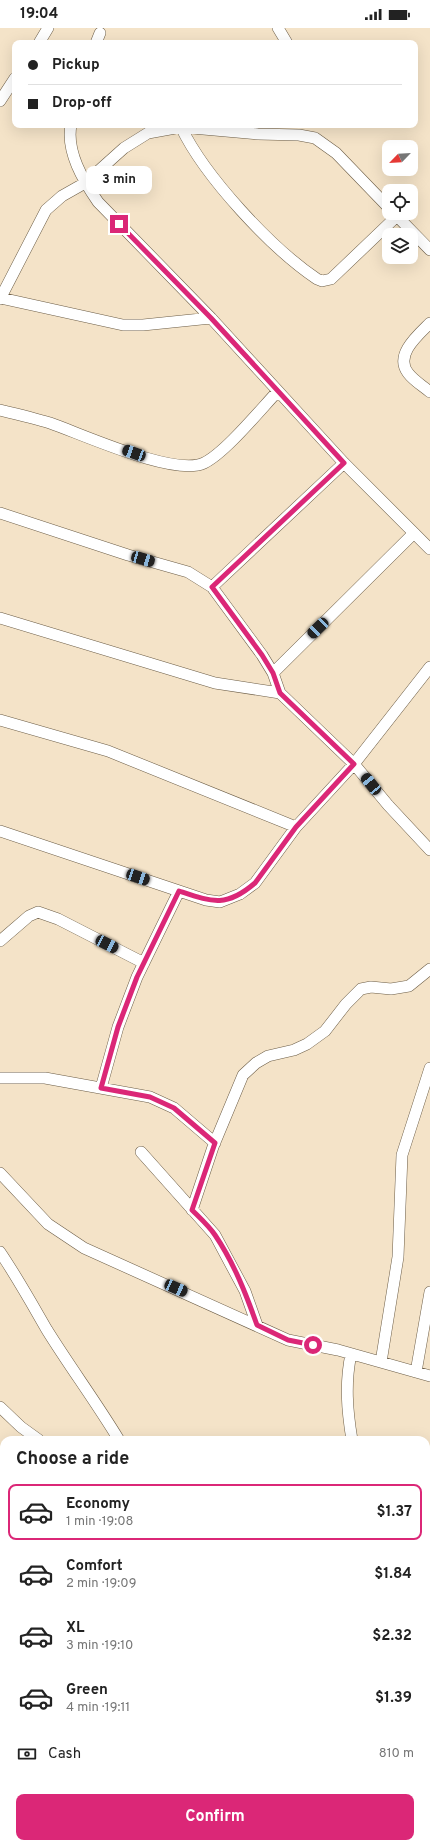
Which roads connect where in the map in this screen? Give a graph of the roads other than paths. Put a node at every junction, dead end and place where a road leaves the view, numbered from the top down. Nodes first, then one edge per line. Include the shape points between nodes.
1 (48, 28) edge
2 (278, 28) edge
3 (41, 40) edge
4 (285, 40) edge
5 (12, 83) edge
6 (0, 101) edge
7 (71, 128) edge
8 (172, 128) edge
9 (183, 128) edge
10 (208, 128) edge
11 (309, 128) edge
12 (310, 136) junction
13 (85, 183) junction
14 (382, 201) edge
15 (390, 220) edge
16 (402, 220) edge
17 (430, 250) edge
18 (0, 299) edge
19 (211, 318) junction
20 (430, 322) edge
21 (278, 391) junction
22 (430, 392) edge
23 (0, 410) edge
24 (344, 463) junction
25 (1, 516) edge
26 (414, 533) junction
27 (430, 549) edge
28 (212, 587) junction
29 (0, 618) edge
30 (430, 667) edge
31 (273, 673) junction
32 (280, 693) junction
33 (0, 720) edge
34 (354, 764) junction
35 (296, 827) junction
36 (0, 831) edge
37 (430, 850) edge
38 (179, 891) junction
39 (0, 941) edge
40 (144, 963) junction
41 (430, 969) edge
42 (430, 1068) edge
43 (0, 1078) edge
44 (101, 1088) junction
45 (215, 1143) junction
46 (141, 1152) dead end
47 (0, 1173) edge
48 (192, 1210) junction
49 (0, 1252) edge
50 (430, 1292) edge
51 (257, 1325) junction
52 (351, 1354) junction
53 (380, 1362) junction
54 (416, 1372) junction
55 (430, 1376) edge
56 (0, 1407) edge
57 (33, 1436) edge
58 (117, 1436) edge
59 (351, 1436) edge

1 - 3 street
2 - 4 street
5 - 6 street
7 - 13 street via 72,151
8 - 13 street via 148,133 124,148
9 - 15 street via 209,172 257,228 317,279 331,279
10 - 12 street
11 - 12 street
12 - 14 street via 336,153
13 - 18 street via 62,196 46,210
13 - 19 street via 103,207
16 - 17 street
18 - 19 street via 123,325
19 - 21 street
20 - 22 street via 408,348 404,365 409,374
21 - 23 street via 210,460 192,466 148,458 50,423
21 - 24 street
24 - 26 street
24 - 28 street
25 - 28 street via 188,572
26 - 27 street
26 - 31 street
28 - 31 street
29 - 32 street via 214,683
30 - 34 street
31 - 32 street
32 - 34 street
33 - 35 street via 108,751
34 - 35 street
34 - 37 street
35 - 38 street via 255,883 240,894 220,902
36 - 38 street
38 - 40 street
39 - 40 street via 29,916 38,912 58,919
40 - 44 street via 118,1027
41 - 45 street via 409,986 361,989 325,1031 307,1044 268,1056 256,1063 243,1075
42 - 53 street via 402,1155 398,1257
43 - 44 street via 45,1078
44 - 45 street via 150,1097 174,1108
45 - 48 street
46 - 48 street
47 - 51 street via 48,1224 84,1248
48 - 51 street via 215,1235 245,1291
49 - 58 street
50 - 54 street
51 - 52 street via 288,1340
52 - 53 street
52 - 59 street via 347,1373 347,1409
53 - 54 street
54 - 55 street
56 - 57 street

